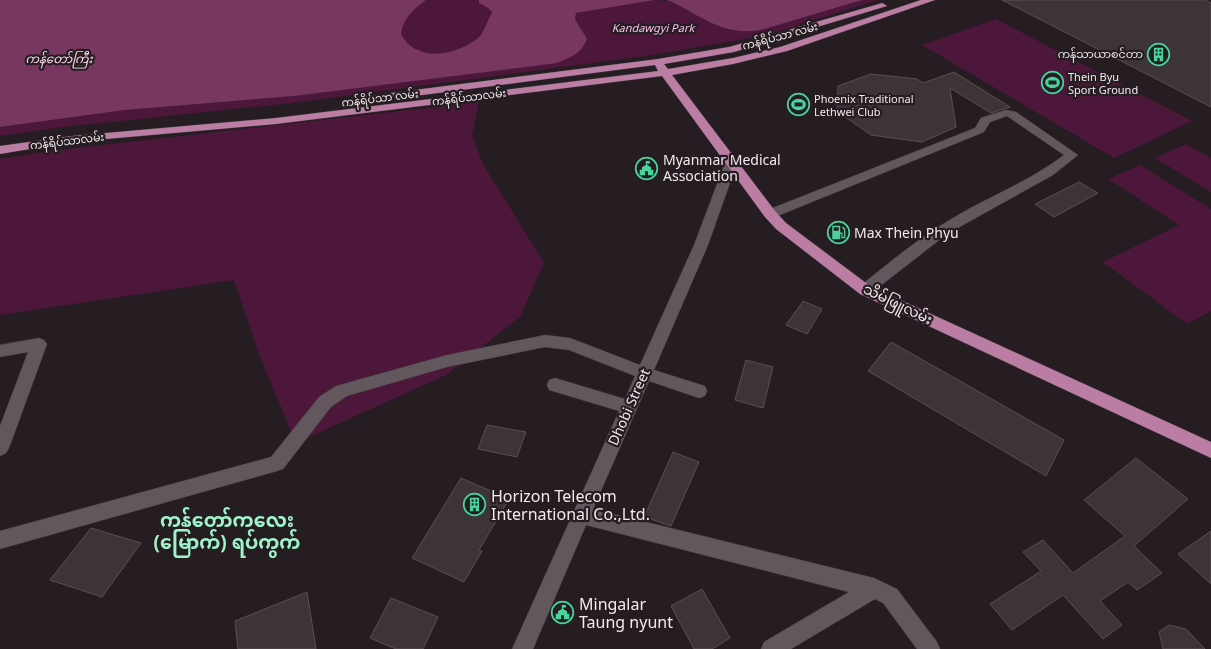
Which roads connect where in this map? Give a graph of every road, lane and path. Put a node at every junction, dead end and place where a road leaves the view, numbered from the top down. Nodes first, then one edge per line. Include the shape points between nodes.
1 (901, 0) edge
2 (930, 0) edge
3 (662, 68) junction
4 (0, 140) edge
5 (0, 150) edge
6 (731, 163) junction
7 (770, 214) junction
8 (865, 290) junction
9 (0, 352) edge
10 (644, 373) junction
11 (555, 385) dead end
12 (699, 391) dead end
13 (629, 407) junction
14 (0, 448) edge
15 (1211, 450) edge
16 (581, 516) junction
17 (0, 540) edge
18 (882, 592) junction
19 (522, 649) edge
20 (771, 649) edge
21 (930, 649) edge

1 - 3 main road, ကန်ရိပ်သာ လမ်း
2 - 3 main road, ကန်ရိပ်သာလမ်း via 783,49 733,61
3 - 4 main road, ကန်ရိပ်သာ လမ်း
3 - 5 main road, ကန်ရိပ်သာလမ်း via 285,120 72,139
3 - 6 main road, သိမ်ဖြူလမ်း
6 - 7 main road, သိမ်ဖြူလမ်း
6 - 10 street, Dhobi Street via 701,245
7 - 8 main road, သိမ်ဖြူလမ်း
7 - 8 street via 980,130 985,120 1006,113 1072,155 1059,166 969,214 920,246
8 - 15 main road, သိမ်ဖြူလမ်း
9 - 14 street via 39,344
10 - 12 street
10 - 13 street, Dhobi Street
10 - 17 street via 570,344 546,341 447,361 342,391 325,402 277,463
11 - 13 street
13 - 16 street, Dhobi Street
16 - 18 street
16 - 19 street, Dhobi Street
18 - 20 street
18 - 21 street

